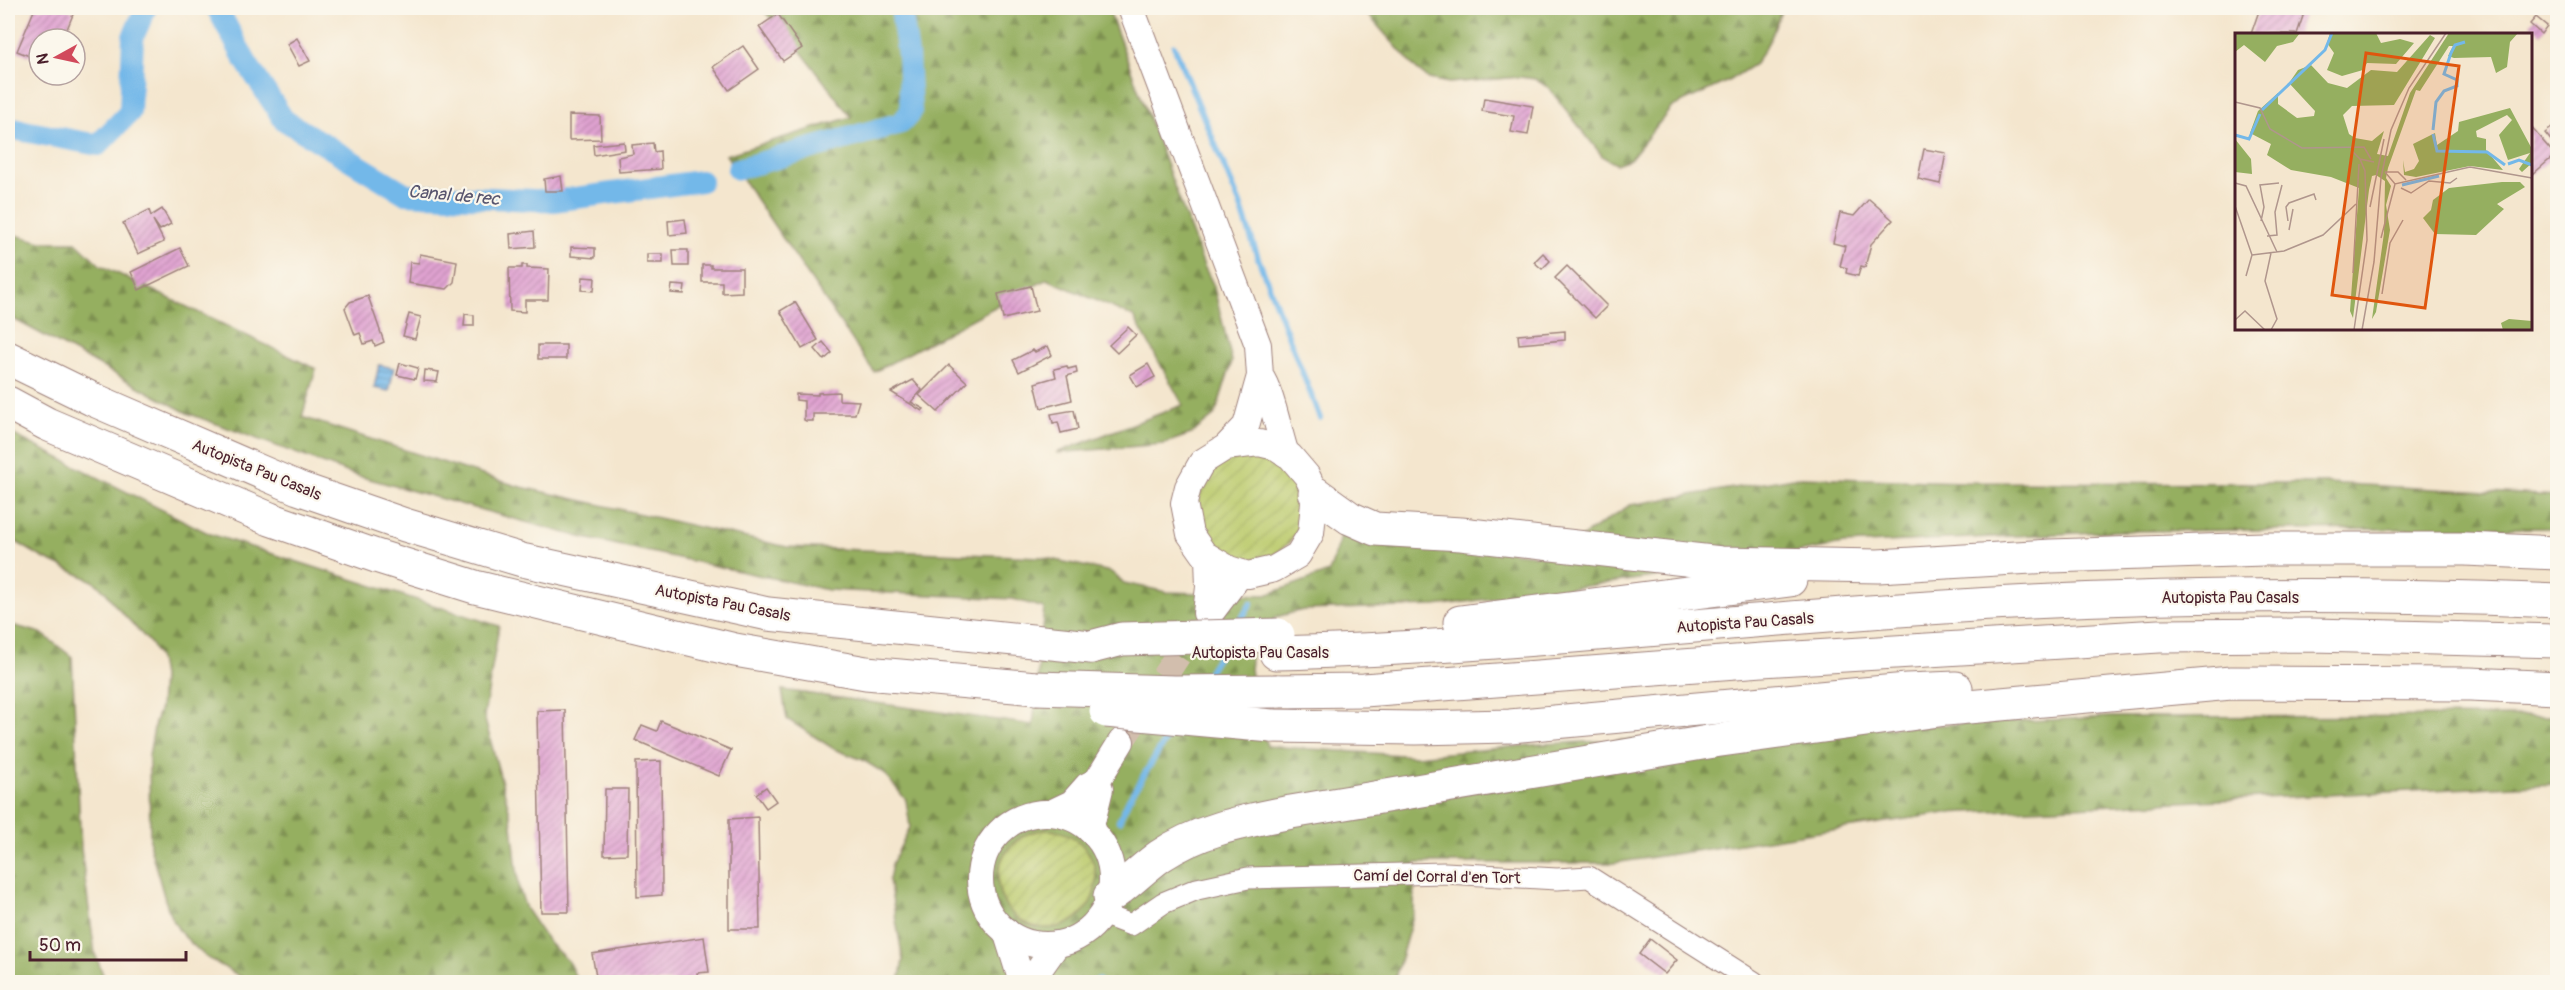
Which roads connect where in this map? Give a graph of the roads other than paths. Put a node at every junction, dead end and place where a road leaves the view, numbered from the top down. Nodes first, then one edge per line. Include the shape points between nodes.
1 (1131, 8) edge
2 (8, 358) edge
3 (1260, 376) junction
4 (8, 403) edge
5 (1226, 447) junction
6 (1286, 454) junction
7 (1316, 493) junction
8 (2558, 553) edge
9 (1208, 557) junction
10 (1878, 566) junction
11 (1240, 573) junction
12 (2558, 601) edge
13 (2558, 641) edge
14 (1277, 644) junction
15 (2231, 683) junction
16 (2558, 688) edge
17 (1034, 696) junction
18 (1121, 742) tunnel mouth
19 (1097, 781) junction
20 (1051, 813) junction
21 (1090, 830) junction
22 (1106, 905) junction
23 (1006, 931) junction
24 (1057, 944) junction
25 (1022, 982) edge
26 (1036, 982) edge
27 (1754, 982) edge

1 - 3 street via 1237,285 1258,345
2 - 14 highway, Autopista Pau Casals via 92,399 298,488 522,560 768,614 1165,652
3 - 5 street via 1246,426
3 - 6 street via 1267,384
4 - 17 highway via 47,424 270,519 476,587 735,650 866,674
5 - 6 street via 1259,443
5 - 9 street via 1202,462 1184,503 1190,534
6 - 7 street via 1307,476
7 - 10 highway via 1350,518 1375,529 1461,534 1721,562
7 - 11 street via 1311,533 1298,555 1274,569
8 - 10 highway via 2264,549
9 - 11 street
9 - 11 street via 1206,613 1214,610
10 - 14 highway via 1775,583
12 - 14 highway, Autopista Pau Casals via 2166,597 1916,608 1371,650
13 - 17 highway, bridge via 2159,636 1364,690
15 - 16 highway
15 - 17 highway, bridge via 2154,680 1907,690 1510,726 1416,728 1272,726
15 - 22 highway via 1946,709 1714,741 1291,812 1202,834 1160,856
18 - 19 street
19 - 20 street via 1072,803
19 - 21 street via 1100,789
20 - 21 street via 1072,818
20 - 23 street via 1035,813 1013,822 995,837 986,852 981,869 985,903
21 - 22 street via 1105,849 1112,872
22 - 24 street via 1090,928
22 - 27 street, Camí del Corral d'en Tort via 1131,924 1162,903 1197,889 1248,878 1439,873 1589,877
23 - 24 street via 1025,942
23 - 25 street
24 - 26 street via 1038,971

